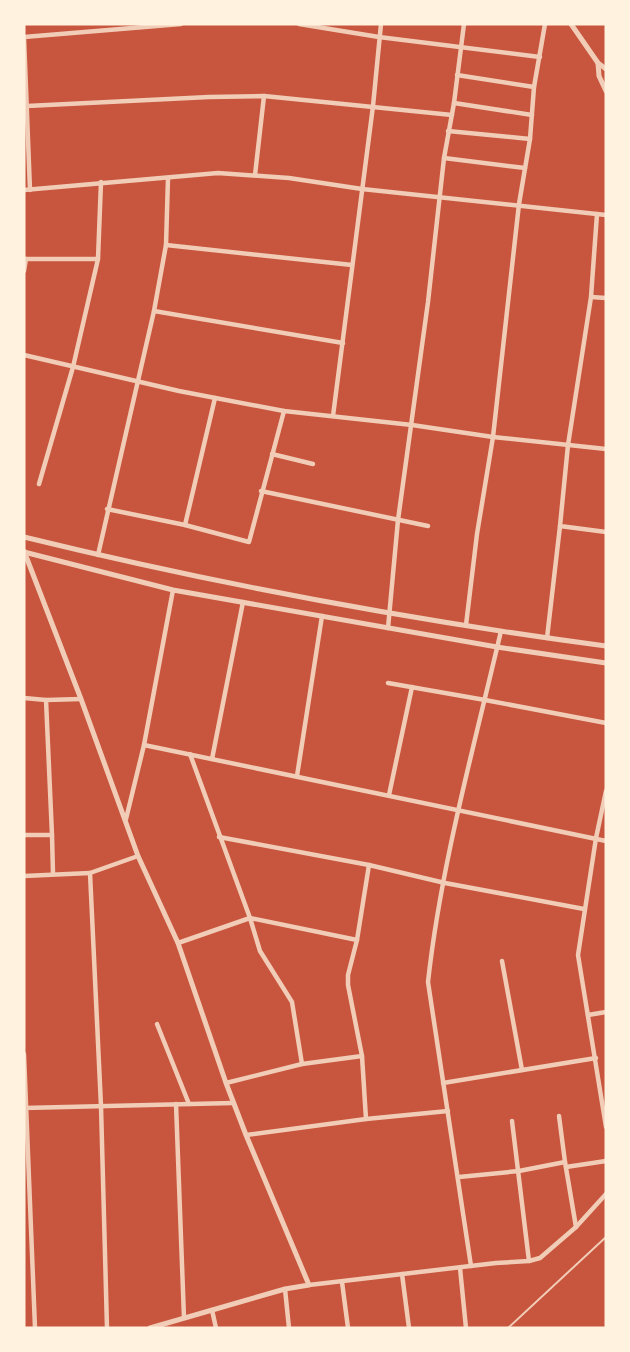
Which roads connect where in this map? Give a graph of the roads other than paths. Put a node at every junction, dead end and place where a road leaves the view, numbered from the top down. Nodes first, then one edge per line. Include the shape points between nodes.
1 (181, 24) edge
2 (299, 24) edge
3 (381, 24) edge
4 (464, 24) edge
5 (545, 24) edge
6 (571, 24) edge
7 (316, 25) edge
8 (24, 36) edge
9 (379, 36) junction
10 (462, 47) junction
11 (540, 57) junction
12 (598, 63) junction
13 (606, 69) edge
14 (457, 75) junction
15 (534, 87) junction
16 (606, 91) edge
17 (264, 96) junction
18 (454, 103) junction
19 (27, 106) junction
20 (373, 106) junction
21 (452, 115) junction
22 (532, 116) junction
23 (448, 131) junction
24 (530, 139) junction
25 (444, 158) junction
26 (525, 168) junction
27 (255, 175) junction
28 (168, 178) junction
29 (102, 182) junction
30 (362, 189) junction
31 (27, 190) edge
32 (440, 197) junction
33 (519, 204) junction
34 (597, 214) junction
35 (606, 214) edge
36 (166, 245) junction
37 (25, 259) edge
38 (98, 259) junction
39 (352, 265) junction
40 (24, 271) edge
41 (591, 297) junction
42 (606, 298) edge
43 (154, 311) junction
44 (343, 343) junction
45 (24, 355) edge
46 (73, 367) junction
47 (138, 381) junction
48 (215, 398) junction
49 (284, 411) junction
50 (333, 416) junction
51 (412, 425) junction
52 (493, 437) junction
53 (568, 445) junction
54 (606, 449) edge
55 (272, 454) junction
56 (313, 464) dead end
57 (39, 484) dead end
58 (261, 491) junction
59 (107, 509) junction
60 (398, 520) junction
61 (185, 525) junction
62 (428, 526) dead end
63 (560, 526) junction
64 (606, 532) edge
65 (24, 537) edge
66 (24, 552) edge
67 (98, 555) junction
68 (172, 590) junction
69 (243, 602) junction
70 (390, 613) junction
71 (321, 616) junction
72 (466, 626) junction
73 (388, 628) junction
74 (501, 631) junction
75 (547, 638) junction
76 (606, 646) edge
77 (497, 647) junction
78 (606, 663) edge
79 (388, 684) dead end
80 (412, 687) junction
81 (24, 698) edge
82 (81, 699) junction
83 (46, 700) junction
84 (485, 700) junction
85 (606, 723) edge
86 (144, 745) junction
87 (190, 754) junction
88 (212, 759) junction
89 (297, 776) junction
90 (606, 791) edge
91 (389, 795) junction
92 (459, 810) junction
93 (126, 819) junction
94 (24, 835) edge
95 (52, 836) junction
96 (219, 837) junction
97 (596, 838) junction
98 (606, 841) edge
99 (138, 856) junction
100 (369, 865) junction
101 (90, 873) junction
102 (53, 874) junction
103 (24, 876) edge
104 (445, 883) junction
105 (584, 909) junction
106 (250, 918) junction
107 (357, 940) junction
108 (178, 943) junction
109 (502, 961) dead end
110 (606, 1012) edge
111 (588, 1015) junction
112 (157, 1024) dead end
113 (24, 1054) edge
114 (362, 1056) junction
115 (596, 1058) junction
116 (302, 1064) junction
117 (522, 1070) junction
118 (226, 1083) junction
119 (444, 1083) junction
120 (233, 1103) junction
121 (176, 1104) junction
122 (189, 1104) junction
123 (102, 1106) junction
124 (26, 1108) edge
125 (448, 1112) junction
126 (559, 1116) dead end
127 (366, 1119) junction
128 (512, 1121) dead end
129 (606, 1125) edge
130 (246, 1136) junction
131 (606, 1161) edge
132 (566, 1165) junction
133 (519, 1170) junction
134 (459, 1177) junction
135 (606, 1194) edge
136 (576, 1227) junction
137 (606, 1237) edge
138 (529, 1261) junction
139 (471, 1266) junction
140 (460, 1268) junction
141 (402, 1275) junction
142 (342, 1282) junction
143 (309, 1285) junction
144 (285, 1289) junction
145 (212, 1310) junction
146 (184, 1318) junction
147 (35, 1328) edge
148 (106, 1328) edge
149 (150, 1328) edge
150 (216, 1328) edge
151 (289, 1328) edge
152 (348, 1328) edge
153 (410, 1328) edge
154 (466, 1328) edge
155 (508, 1328) edge

1 - 8 street
2 - 7 street
3 - 9 street
4 - 10 street
5 - 11 street
6 - 12 street
7 - 9 street
8 - 19 street
9 - 10 street
9 - 20 street
10 - 11 street
10 - 14 street
11 - 15 street
12 - 13 street
12 - 16 street
14 - 15 street
14 - 18 street
15 - 22 street
17 - 19 street
17 - 20 street
17 - 27 street
18 - 21 street
18 - 22 street
19 - 31 street
20 - 21 street
20 - 30 street
21 - 23 street
22 - 24 street
23 - 24 street
23 - 25 street
24 - 26 street
25 - 26 street
25 - 32 street
26 - 33 street
27 - 28 street via 218,173
27 - 30 street
28 - 29 street
28 - 36 street
29 - 31 street
29 - 38 street
30 - 32 street
30 - 39 street
32 - 33 street
32 - 51 street
33 - 34 street
33 - 52 street
34 - 35 street
34 - 41 street
36 - 39 street
36 - 43 street
37 - 38 street
37 - 40 street
38 - 46 street
39 - 44 street
41 - 42 street
41 - 53 street
43 - 44 street
43 - 47 street
44 - 50 street
45 - 46 street
46 - 47 street
46 - 57 street
47 - 48 street
47 - 59 street
48 - 49 street
48 - 61 street
49 - 50 street
49 - 55 street
50 - 51 street
51 - 52 street
51 - 60 street
52 - 53 street
52 - 72 street
53 - 54 street
53 - 63 street
55 - 56 street
55 - 58 street
58 - 60 street
58 - 61 street via 249,542
59 - 61 street
59 - 67 street
60 - 62 street
60 - 70 street
63 - 64 street
63 - 75 street
65 - 67 street
66 - 68 street
66 - 82 street
67 - 70 street via 246,588
68 - 69 street
68 - 86 street
69 - 71 street
69 - 88 street
70 - 72 street
70 - 73 street
71 - 73 street
71 - 89 street
72 - 74 street
73 - 77 street
74 - 75 street
74 - 77 street
75 - 76 street
77 - 78 street
77 - 84 street
79 - 80 street
80 - 84 street
80 - 91 street
81 - 83 street
82 - 83 street
82 - 93 street
83 - 95 street
84 - 85 street
84 - 92 street
86 - 87 street
86 - 93 street
87 - 88 street
87 - 96 street
88 - 89 street
89 - 91 street
90 - 97 street
91 - 92 street
92 - 97 street
92 - 104 street
93 - 99 street
94 - 95 street
95 - 102 street
96 - 100 street
96 - 106 street
97 - 98 street
97 - 105 street
99 - 101 street
99 - 108 street
100 - 104 street
100 - 107 street
101 - 102 street
101 - 123 street
102 - 103 street
104 - 105 street
104 - 119 street via 428,982
105 - 111 street via 578,965
106 - 107 street
106 - 108 street
106 - 116 street via 260,951 292,1002
107 - 114 street via 348,984
108 - 118 street
109 - 117 street
110 - 111 street
111 - 115 street
112 - 122 street
113 - 124 street
114 - 116 street
114 - 127 street
115 - 117 street
115 - 129 street
116 - 118 street
117 - 119 street
118 - 120 street
119 - 125 street
120 - 122 street
120 - 130 street
121 - 122 street
121 - 123 street
121 - 146 street
123 - 124 street
123 - 148 street
124 - 147 street
125 - 127 street
125 - 134 street
126 - 132 street
127 - 130 street
128 - 133 street
130 - 143 street
131 - 132 street
132 - 133 street
132 - 136 street
133 - 134 street
133 - 138 street
134 - 139 street
135 - 136 street
136 - 138 street via 548,1253
137 - 155 lane
138 - 139 street
139 - 140 street
140 - 141 street
140 - 154 street
141 - 142 street
141 - 153 street
142 - 143 street
142 - 152 street
143 - 144 street
144 - 145 street
144 - 151 street
145 - 146 street
145 - 150 street
146 - 149 street

